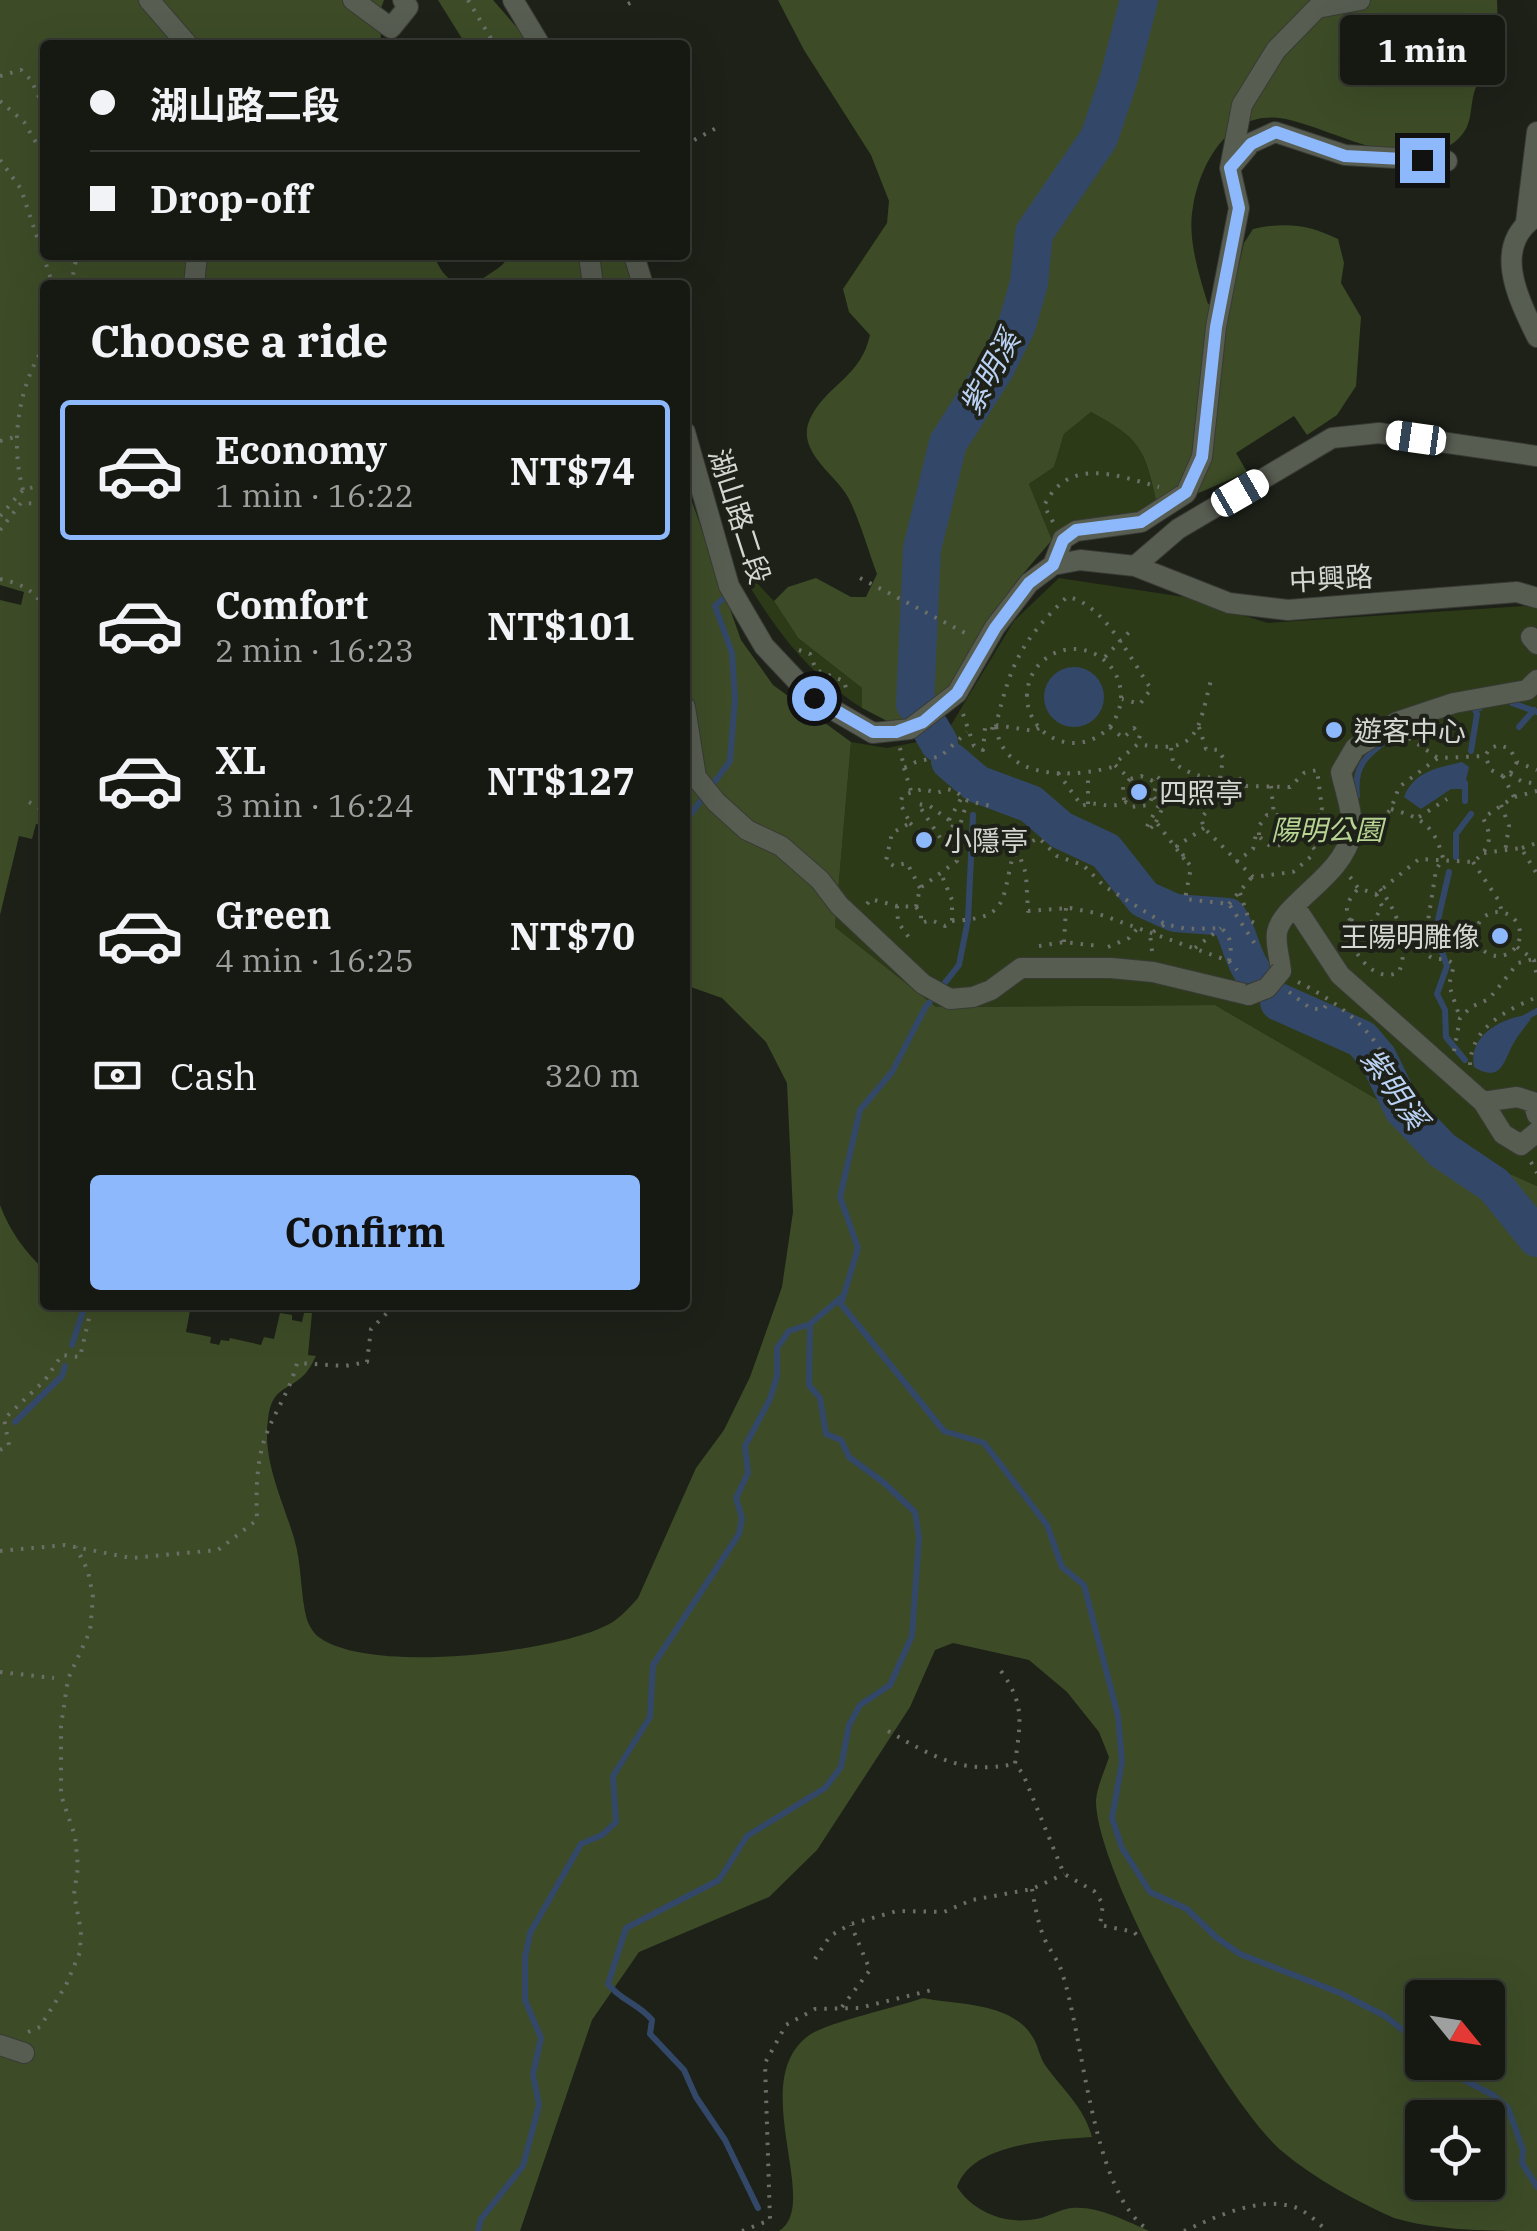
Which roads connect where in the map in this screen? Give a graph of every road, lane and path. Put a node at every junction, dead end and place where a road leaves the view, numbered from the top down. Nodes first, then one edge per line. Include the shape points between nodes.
1 (148, 0) edge
2 (353, 0) edge
3 (403, 0) edge
4 (468, 0) edge
5 (513, 0) edge
6 (636, 0) edge
7 (1360, 0) edge
8 (628, 4) dead end
9 (184, 40) edge
10 (491, 40) edge
11 (537, 40) edge
12 (0, 69) edge
13 (7, 73) junction
14 (0, 76) edge
15 (40, 99) edge
16 (0, 100) edge
17 (718, 127) dead end
18 (1537, 132) edge
19 (690, 142) edge
20 (40, 149) edge
21 (0, 160) edge
22 (1447, 161) dead end
23 (1230, 168) junction
24 (1532, 219) edge
25 (40, 249) edge
26 (43, 260) edge
27 (50, 260) edge
28 (46, 268) junction
29 (50, 280) edge
30 (1537, 337) edge
31 (40, 358) edge
32 (15, 437) junction
33 (0, 441) edge
34 (690, 450) edge
35 (1537, 456) edge
36 (40, 485) edge
37 (23, 490) junction
38 (1178, 498) junction
39 (40, 504) edge
40 (1044, 506) dead end
41 (0, 516) edge
42 (0, 530) edge
43 (1053, 565) junction
44 (1135, 566) junction
45 (860, 578) dead end
46 (0, 580) edge
47 (1537, 598) edge
48 (40, 602) edge
49 (1133, 628) dead end
50 (969, 635) dead end
51 (1120, 638) junction
52 (1104, 658) junction
53 (1211, 680) dead end
54 (1537, 680) edge
55 (957, 693) junction
56 (1122, 699) junction
57 (996, 724) junction
58 (1199, 726) junction
59 (1039, 728) junction
60 (1110, 728) junction
61 (896, 732) junction
62 (967, 732) junction
63 (1404, 735) dead end
64 (690, 739) edge
65 (1138, 744) junction
66 (1171, 748) junction
67 (1485, 756) junction
68 (1438, 758) junction
69 (1517, 762) junction
70 (1116, 766) junction
71 (904, 768) junction
72 (1537, 770) edge
73 (1058, 773) junction
74 (1088, 774) junction
75 (1510, 774) junction
76 (1219, 776) junction
77 (1503, 776) junction
78 (1204, 778) junction
79 (1130, 779) junction
80 (1152, 781) junction
81 (1270, 786) junction
82 (1537, 788) edge
83 (1171, 790) junction
84 (911, 792) junction
85 (962, 797) junction
86 (1514, 797) junction
87 (1154, 798) junction
88 (1447, 799) dead end
89 (968, 801) junction
90 (29, 802) dead end
91 (1126, 802) junction
92 (1088, 804) junction
93 (1501, 805) junction
94 (995, 807) dead end
95 (40, 808) edge
96 (1274, 815) junction
97 (1320, 815) junction
98 (1419, 817) junction
99 (949, 820) junction
100 (1156, 822) junction
101 (910, 823) junction
102 (1204, 828) junction
103 (920, 832) dead end
104 (1292, 832) junction
105 (950, 833) junction
106 (1260, 836) junction
107 (957, 838) junction
108 (1537, 843) edge
109 (1521, 848) junction
110 (1505, 852) junction
111 (1484, 853) junction
112 (1019, 854) junction
113 (1443, 858) junction
114 (1185, 860) junction
115 (1340, 860) junction
116 (1236, 862) junction
117 (1473, 862) junction
118 (1534, 863) edge
119 (940, 872) junction
120 (1537, 874) edge
121 (1253, 877) junction
122 (920, 888) junction
123 (1358, 888) junction
124 (1378, 891) junction
125 (1240, 894) junction
126 (1229, 904) junction
127 (916, 907) junction
128 (1066, 908) junction
129 (1296, 908) junction
130 (1502, 912) junction
131 (854, 920) junction
132 (1350, 920) junction
133 (952, 921) junction
134 (1165, 924) junction
135 (1137, 928) junction
136 (1221, 928) junction
137 (1150, 934) junction
138 (1276, 935) junction
139 (1402, 938) junction
140 (1064, 942) junction
141 (1041, 946) dead end
142 (1424, 946) junction
143 (1517, 946) junction
144 (1195, 948) junction
145 (1257, 951) dead end
146 (1536, 959) edge
147 (1229, 960) junction
148 (1238, 970) dead end
149 (1282, 971) junction
150 (1153, 972) junction
151 (1537, 978) edge
152 (1289, 992) dead end
153 (1537, 997) edge
154 (1328, 1002) junction
155 (1460, 1018) junction
156 (1454, 1049) dead end
157 (1378, 1064) dead end
158 (1470, 1067) dead end
159 (1483, 1102) junction
160 (1537, 1116) edge
161 (1537, 1132) edge
162 (91, 1310) edge
163 (389, 1310) edge
164 (0, 1450) edge
165 (76, 1547) junction
166 (0, 1552) edge
167 (1001, 1671) dead end
168 (0, 1672) edge
169 (54, 1678) dead end
170 (888, 1730) dead end
171 (1015, 1764) junction
172 (1064, 1874) junction
173 (1032, 1889) junction
174 (851, 1924) junction
175 (1141, 1940) dead end
176 (815, 1959) dead end
177 (932, 1990) dead end
178 (842, 2006) junction
179 (9, 2049) edge
180 (742, 2231) edge
181 (1150, 2231) edge
182 (1184, 2231) edge
183 (1327, 2231) edge

1 - 9 street
2 - 3 street via 391,28 408,6
4 - 10 path
5 - 11 street
6 - 8 path
7 - 23 street via 1318,8 1276,50 1242,105
12 - 13 path
13 - 14 path
13 - 15 path via 21,70
16 - 20 path
17 - 19 path
18 - 24 street
21 - 25 path via 21,190
22 - 23 street via 1345,156 1276,132 1251,144
23 - 38 street via 1239,208 1216,327 1202,457
24 - 30 street via 1514,246 1510,272
26 - 28 path
27 - 28 path
28 - 29 path
31 - 32 path
32 - 33 path
32 - 37 path
34 - 61 street, 湖山路二段 via 729,586 764,646 839,715 873,732
35 - 44 street via 1379,434 1332,438 1178,529
36 - 37 path
37 - 41 path
38 - 40 path via 1169,489 1101,472 1064,480
38 - 43 street via 1141,522 1076,530 1063,540
39 - 42 path via 21,503
43 - 44 street via 1080,560
43 - 55 street via 1029,583 995,628
44 - 47 street, 中興路 via 1229,602 1288,610 1517,592
45 - 50 path
46 - 48 path via 33,591
49 - 51 path
51 - 52 path
51 - 56 path via 1151,689 1140,704
51 - 57 path via 1078,598 1067,597 1024,643
52 - 56 path
52 - 59 path via 1075,648 1036,669 1027,698
53 - 58 path
54 - 115 street via 1527,690 1397,722 1355,748 1341,772 1352,830
55 - 61 street via 923,722
55 - 62 path
56 - 60 path
57 - 59 path
57 - 62 path via 985,728 983,750
57 - 73 path via 1004,752 1038,772
58 - 66 path via 1187,742
58 - 76 path via 1206,749 1219,750
59 - 60 path via 1051,738 1082,743
60 - 65 path via 1123,738 1134,728
61 - 71 path
62 - 71 path via 940,756
63 - 68 path
64 - 131 street via 696,777 716,802 746,830 781,846
65 - 66 path
65 - 70 path
66 - 78 path via 1173,762
67 - 68 path
67 - 69 path via 1500,745
67 - 77 path
68 - 98 path via 1399,787 1390,809
69 - 72 path
69 - 75 path
70 - 74 path
70 - 79 path
71 - 84 path
73 - 74 path
73 - 92 path via 1082,806
74 - 92 path
75 - 77 path
75 - 82 path
76 - 78 path
76 - 81 path
76 - 102 path via 1217,800 1201,818
77 - 86 path
78 - 83 path via 1188,800
79 - 80 path
79 - 91 path via 1123,787
80 - 83 path via 1156,776
80 - 87 path
81 - 96 path
81 - 97 path via 1290,787 1317,770
82 - 86 path
83 - 100 path
84 - 85 path via 947,789
84 - 101 path via 900,803
85 - 89 path
85 - 99 path
86 - 93 path
87 - 91 path via 1140,808
87 - 100 path via 1159,806 1146,828
88 - 98 path
89 - 94 path
89 - 107 path
90 - 95 path
91 - 92 path via 1113,808
93 - 110 path via 1509,826
93 - 111 path via 1483,818 1490,832
96 - 104 path via 1290,822
96 - 106 path via 1259,826
97 - 104 path
97 - 121 path via 1311,845 1317,852 1293,872
98 - 113 path via 1438,839
99 - 105 path
99 - 105 path via 918,804 941,839
100 - 114 path
101 - 103 path
101 - 122 path via 892,833 886,861 907,862
102 - 114 path via 1177,846
102 - 116 path
104 - 106 path via 1282,845 1270,846
105 - 107 path
106 - 116 path
107 - 119 path via 958,861
108 - 109 path
109 - 110 path
109 - 118 path
110 - 111 path
111 - 117 path
112 - 128 path via 1028,912
112 - 133 path via 1013,855 999,908 982,920
112 - 134 path via 1017,848 1039,838
113 - 117 path
113 - 124 path via 1419,858
113 - 142 path
114 - 126 path via 1191,867 1185,899
115 - 123 path
115 - 129 street
116 - 121 path
117 - 130 path
118 - 120 path
119 - 122 path
119 - 133 path
121 - 125 path
122 - 127 path
123 - 124 path
123 - 132 path via 1348,900
124 - 132 path via 1382,906 1374,921
124 - 139 path via 1391,904
125 - 126 path
125 - 138 path via 1249,920
126 - 145 path
127 - 131 path via 871,899
127 - 133 path via 921,923
128 - 135 path
128 - 140 path
129 - 138 street via 1282,918
129 - 159 street via 1340,975
130 - 143 path via 1519,925
130 - 143 path via 1480,921 1478,944 1496,957
131 - 150 street via 923,984 950,998 991,990 1021,968
132 - 139 path via 1346,936 1375,972 1399,972
134 - 136 path
134 - 137 path
135 - 137 path
135 - 140 path via 1108,947
136 - 144 path
136 - 147 path via 1232,948
137 - 144 path
137 - 150 path
138 - 149 street
139 - 142 path
140 - 141 path
142 - 155 path via 1426,955 1454,965 1449,985
143 - 146 path
144 - 147 path
146 - 151 path
146 - 155 path via 1518,963 1489,999
147 - 148 path
149 - 150 street, bridge via 1248,996
149 - 154 path
152 - 154 path via 1310,1008 1323,1010
153 - 158 path via 1486,1026
154 - 157 path via 1371,1034 1386,1061
155 - 156 path
159 - 160 street via 1517,1097 1532,1102
159 - 161 street via 1504,1134 1521,1146
162 - 164 path via 80,1357 62,1355 46,1380 4,1418 9,1445
163 - 165 path via 371,1329 367,1362 297,1363 260,1456 257,1520 218,1550 131,1558
165 - 166 path
165 - 179 path via 93,1597 90,1631 68,1679 61,1796 75,1836 80,1952 40,2027
167 - 171 path via 1016,1691 1020,1714
168 - 169 path
170 - 171 path via 970,1768
171 - 172 path
172 - 173 path
172 - 175 path via 1094,1891 1103,1904 1100,1925 1134,1932
173 - 174 path via 944,1912 897,1912
173 - 181 path via 1044,1938 1060,1967 1089,2106 1115,2184 1138,2224
174 - 176 path via 830,1936
174 - 178 path via 870,1970
177 - 178 path
178 - 180 path via 816,2009 786,2025 765,2064 770,2220
182 - 183 path via 1262,2205 1288,2205

